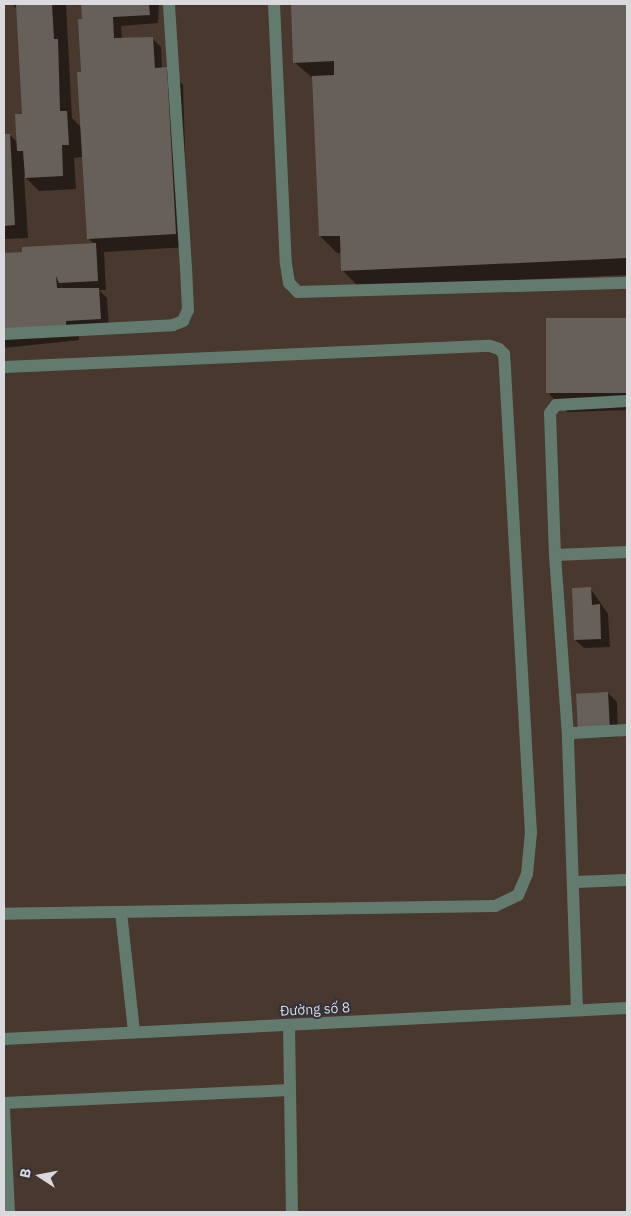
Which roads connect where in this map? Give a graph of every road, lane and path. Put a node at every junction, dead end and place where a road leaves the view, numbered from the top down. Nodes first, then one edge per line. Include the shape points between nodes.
1 (169, 4) edge
2 (274, 4) edge
3 (627, 283) edge
4 (4, 334) edge
5 (4, 367) edge
6 (627, 401) edge
7 (627, 552) edge
8 (555, 555) junction
9 (627, 730) edge
10 (568, 737) junction
11 (627, 880) edge
12 (575, 882) junction
13 (122, 912) junction
14 (4, 914) edge
15 (627, 1008) edge
16 (577, 1010) junction
17 (289, 1025) junction
18 (134, 1032) junction
19 (4, 1039) edge
20 (289, 1090) junction
21 (4, 1103) edge
22 (4, 1110) edge
23 (9, 1212) edge
24 (292, 1212) edge

1 - 4 street via 188,310 183,321 174,325
2 - 3 street via 286,264 289,283 298,292
5 - 13 street via 490,346 504,354 532,832 527,874 518,895 495,906
6 - 8 street via 556,405 552,408
7 - 8 street
8 - 10 street
9 - 10 street via 572,733
10 - 12 street
11 - 12 street
12 - 16 street
13 - 14 street
13 - 18 street
15 - 16 street, Đường số 8
16 - 17 street, Đường số 8
17 - 18 street, Đường số 8
17 - 20 street
18 - 19 street, Đường số 8
20 - 21 street
20 - 24 street
22 - 23 street

